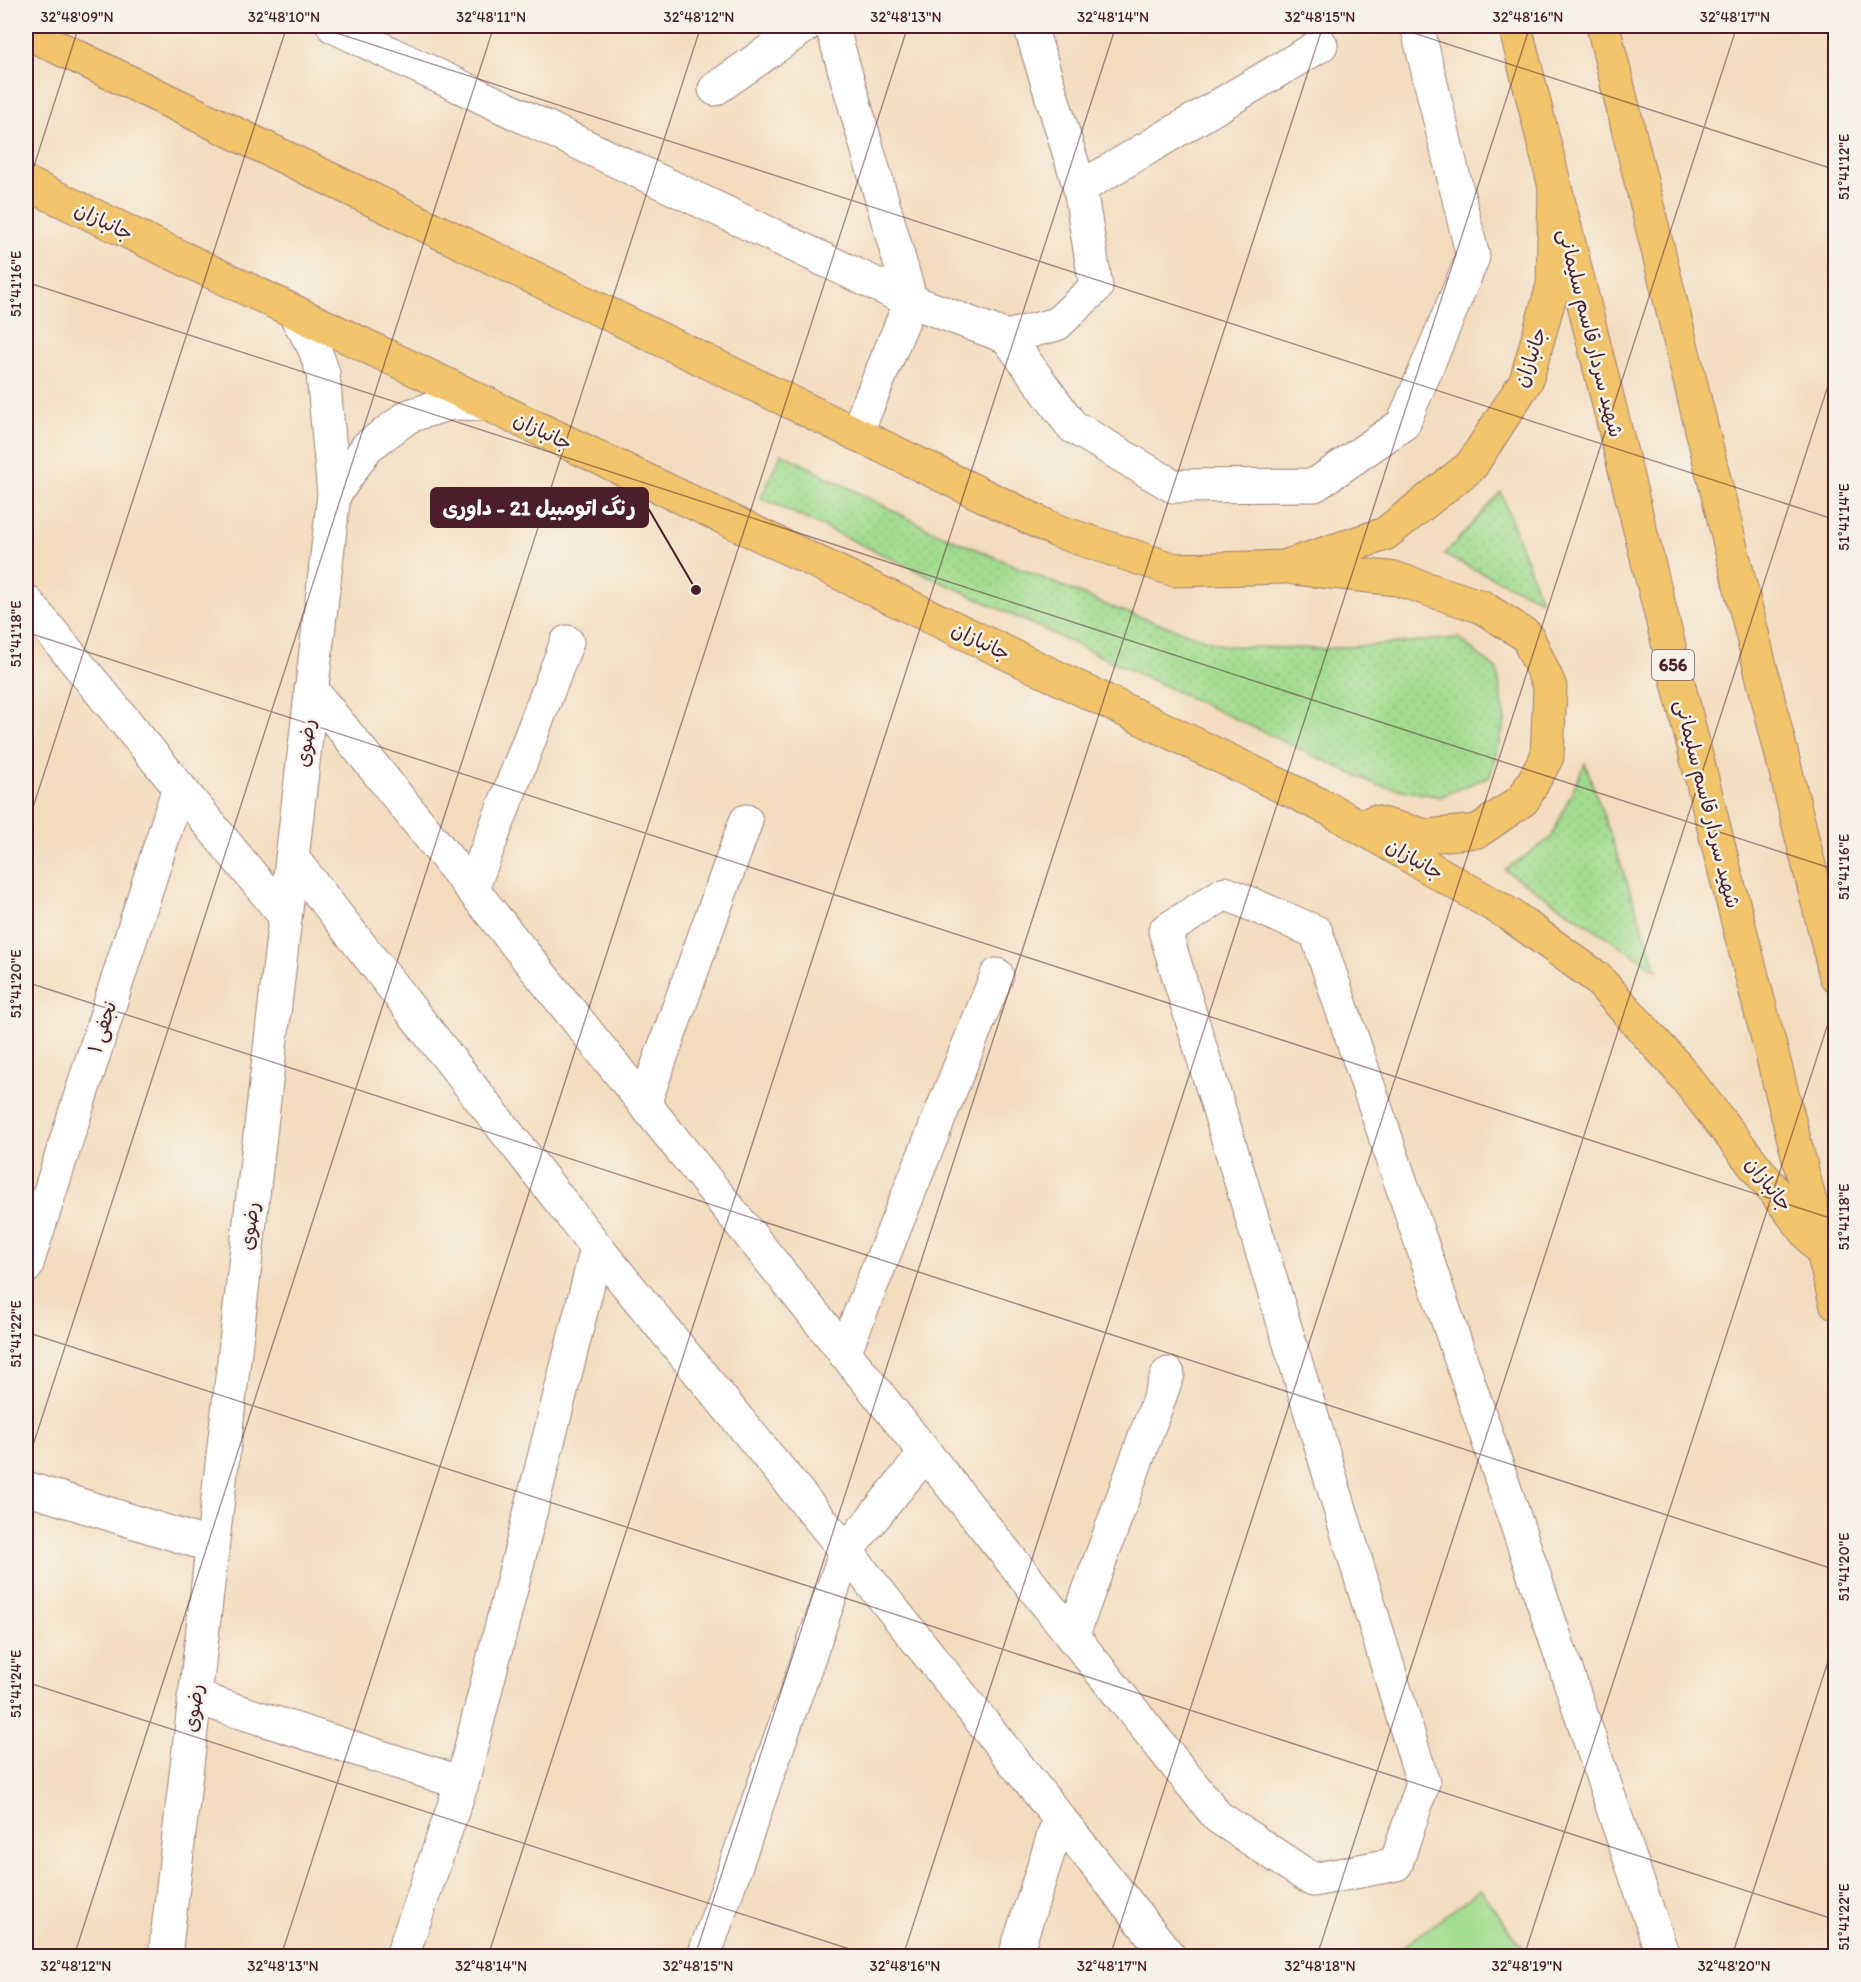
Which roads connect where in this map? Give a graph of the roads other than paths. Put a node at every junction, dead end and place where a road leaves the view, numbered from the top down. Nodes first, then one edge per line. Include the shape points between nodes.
1 (333, 26) edge
2 (806, 26) edge
3 (832, 26) edge
4 (1030, 26) edge
5 (1417, 26) edge
6 (1515, 26) edge
7 (1603, 26) edge
8 (26, 32) edge
9 (1320, 45) dead end
10 (715, 89) dead end
11 (26, 183) edge
12 (1080, 188) junction
13 (1555, 188) junction
14 (911, 301) junction
15 (294, 312) junction
16 (1007, 337) junction
17 (488, 404) junction
18 (856, 434) junction
19 (334, 495) junction
20 (1284, 567) junction
21 (26, 601) edge
22 (567, 642) dead end
23 (311, 689) junction
24 (179, 787) junction
25 (1331, 810) junction
26 (746, 821) dead end
27 (292, 858) junction
28 (472, 889) junction
29 (285, 916) junction
30 (996, 975) dead end
31 (1836, 976) edge
32 (644, 1104) junction
33 (597, 1248) junction
34 (1823, 1252) junction
35 (26, 1267) edge
36 (1836, 1303) edge
37 (844, 1353) junction
38 (1168, 1374) dead end
39 (925, 1454) junction
40 (26, 1488) edge
41 (212, 1546) junction
42 (846, 1551) junction
43 (1072, 1637) junction
44 (194, 1697) junction
45 (462, 1783) junction
46 (1059, 1819) junction
47 (165, 1956) edge
48 (402, 1956) edge
49 (704, 1956) edge
50 (1015, 1956) edge
51 (1169, 1956) edge
52 (1663, 1956) edge

1 - 14 street
2 - 10 street
3 - 14 street
4 - 12 street
5 - 16 street via 1473,257 1403,424 1315,484 1173,486 1072,426
6 - 13 main road, شهید سردار قاسم سلیمانی / 656
7 - 31 main road
8 - 18 main road, جانبازان
9 - 12 street
11 - 15 main road, جانبازان
12 - 16 street via 1096,287 1057,324
13 - 20 main road, جانبازان via 1553,285 1526,381 1471,466 1385,534
13 - 34 main road, شهید سردار قاسم سلیمانی / 656
14 - 16 street
14 - 18 street
15 - 17 main road, جانبازان
15 - 19 street, رضوی via 314,347 323,373
17 - 19 street via 451,403 409,416 367,447
17 - 25 main road, جانبازان
18 - 20 main road, جانبازان via 1057,531 1175,570
19 - 23 street, رضوی
20 - 25 main road via 1397,579 1482,607 1527,636 1550,687 1547,757 1524,800 1478,831 1427,836
21 - 24 street
22 - 28 street
23 - 27 street, رضوی
23 - 28 street
24 - 29 street
24 - 35 street, نجفی ۱
25 - 34 main road, جانبازان via 1512,916 1596,977 1678,1068
26 - 32 street
27 - 29 street, رضوی
27 - 33 street
28 - 32 street
29 - 41 street, رضوی
30 - 37 street
32 - 37 street
33 - 42 street
33 - 45 street
34 - 36 main road, شهید سردار قاسم سلیمانی / 656
37 - 39 street
38 - 43 street
39 - 42 street
39 - 43 street
40 - 41 street
41 - 44 street, رضوی
42 - 46 street
42 - 49 street
43 - 52 street via 1218,1817 1313,1880 1396,1864 1423,1784 1165,931 1225,892 1316,932
44 - 45 street
44 - 47 street, رضوی
45 - 48 street
46 - 50 street
46 - 51 street

